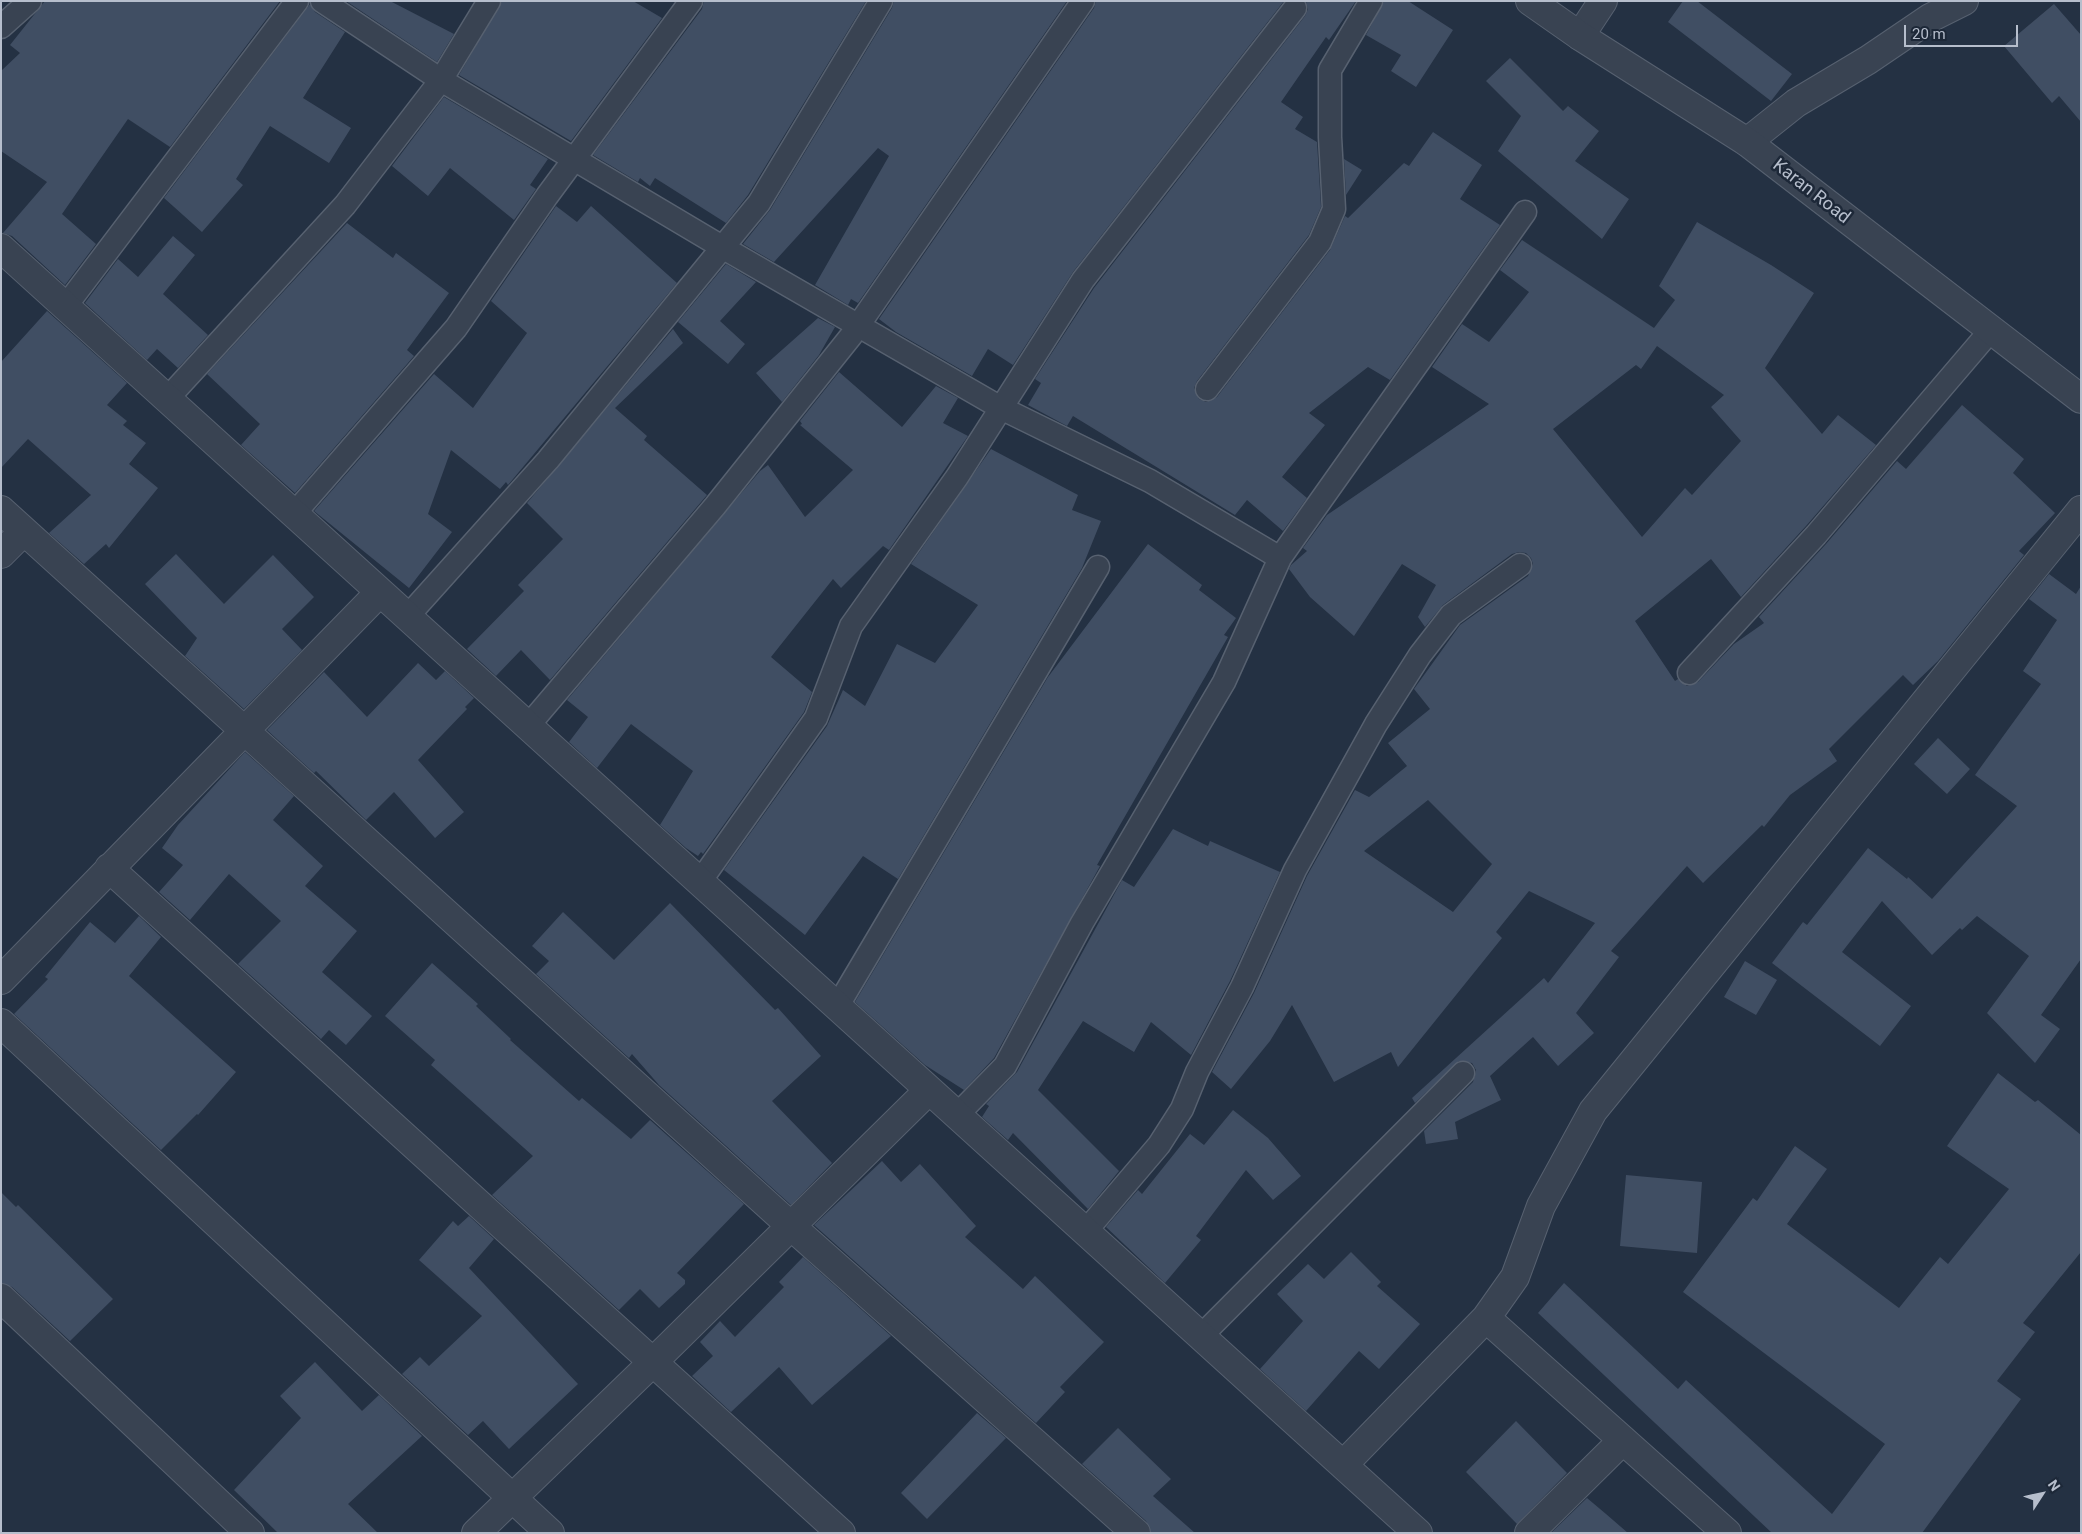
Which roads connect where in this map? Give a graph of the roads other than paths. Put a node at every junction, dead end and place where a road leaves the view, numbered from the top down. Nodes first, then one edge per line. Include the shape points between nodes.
1 (30, 1) edge
2 (298, 1) edge
3 (322, 1) edge
4 (489, 1) edge
5 (691, 1) edge
6 (881, 1) edge
7 (1083, 1) edge
8 (1371, 1) edge
9 (1530, 1) edge
10 (1604, 1) edge
11 (1964, 1) edge
12 (1295, 8) dead end
13 (1, 27) edge
14 (1580, 36) junction
15 (441, 80) junction
16 (1747, 142) junction
17 (574, 158) junction
18 (1525, 212) dead end
19 (722, 247) junction
20 (1, 248) edge
21 (65, 307) junction
22 (858, 326) junction
23 (1991, 330) junction
24 (1207, 389) dead end
25 (167, 399) junction
26 (2081, 399) edge
27 (1001, 408) junction
28 (1, 510) edge
29 (2081, 510) edge
30 (294, 514) junction
31 (24, 530) junction
32 (1, 554) edge
33 (1280, 558) junction
34 (1520, 565) dead end
35 (1098, 567) dead end
36 (380, 592) junction
37 (407, 617) junction
38 (1689, 673) dead end
39 (528, 726) junction
40 (244, 730) junction
41 (109, 868) junction
42 (700, 883) junction
43 (1, 980) edge
44 (837, 1007) junction
45 (1, 1023) edge
46 (1463, 1073) dead end
47 (928, 1091) junction
48 (956, 1116) junction
49 (791, 1226) junction
50 (1085, 1232) junction
51 (1, 1298) edge
52 (1486, 1318) junction
53 (1201, 1336) junction
54 (653, 1362) junction
55 (1623, 1440) junction
56 (1343, 1465) junction
57 (512, 1498) junction
58 (250, 1533) edge
59 (476, 1533) edge
60 (550, 1533) edge
61 (841, 1533) edge
62 (1136, 1533) edge
63 (1418, 1533) edge
64 (1529, 1533) edge
65 (1727, 1533) edge

1 - 13 lane
2 - 21 lane
3 - 15 lane
4 - 15 lane
5 - 17 lane
6 - 19 lane via 759,203
7 - 22 lane
8 - 24 lane via 1330,70 1334,209 1327,226 1320,242
9 - 14 street, Karan Road
10 - 14 street
11 - 16 street via 1930,18 1796,103
12 - 27 lane via 1083,280
14 - 16 street, Karan Road
15 - 17 lane
15 - 25 lane via 346,205
16 - 23 street, Karan Road
17 - 19 lane
17 - 30 lane via 456,328
18 - 33 lane
19 - 22 lane
19 - 37 lane via 548,460
20 - 21 street
21 - 25 street
22 - 27 lane
22 - 39 lane via 715,506
23 - 26 street, Karan Road
23 - 38 lane via 1816,535
25 - 30 street
27 - 33 lane via 1150,481
27 - 42 lane via 851,626 816,718
28 - 31 street
29 - 52 street via 1593,1111 1541,1206 1515,1277
30 - 36 street
31 - 32 street
31 - 40 street
33 - 48 lane via 1224,682 1082,923 1005,1066
34 - 50 lane via 1451,615 1420,655 1376,724 1295,870 1182,1109 1159,1146
35 - 44 lane
36 - 37 street
36 - 40 street
37 - 39 street
39 - 42 street
40 - 41 street
40 - 49 street
41 - 43 street
41 - 54 street
42 - 44 street
44 - 47 street
45 - 57 street
46 - 53 lane
47 - 48 street
47 - 49 street
48 - 50 street
49 - 54 street
49 - 62 street
50 - 53 street
51 - 58 street
52 - 55 street
52 - 56 street
53 - 56 street
54 - 57 street
54 - 61 street
55 - 64 street
55 - 65 street
56 - 63 street
57 - 59 street
57 - 60 street

